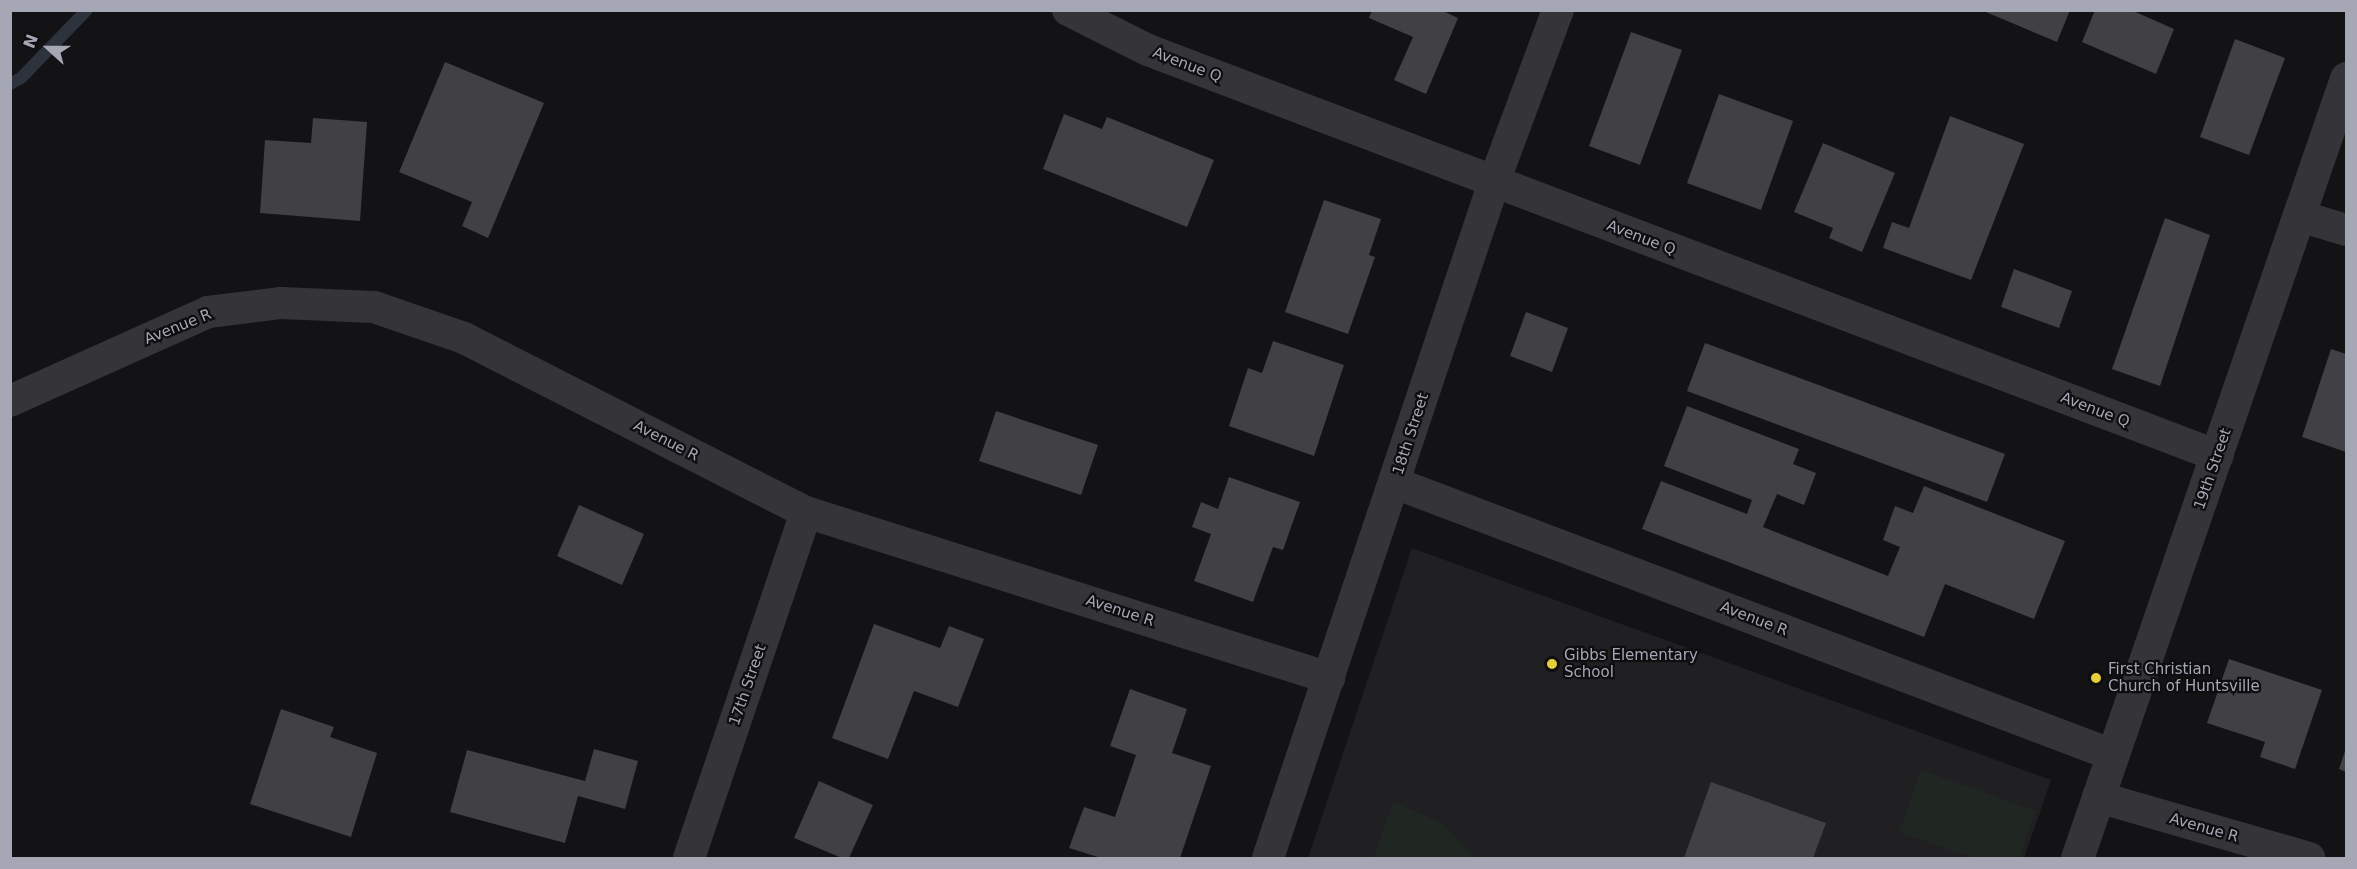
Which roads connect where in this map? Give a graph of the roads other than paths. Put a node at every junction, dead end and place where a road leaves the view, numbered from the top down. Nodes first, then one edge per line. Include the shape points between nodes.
1 (1068, 10) edge
2 (1558, 10) edge
3 (2346, 78) edge
4 (1494, 182) junction
5 (2300, 216) junction
6 (2346, 230) edge
7 (10, 401) edge
8 (2218, 456) junction
9 (1395, 483) junction
10 (806, 512) junction
11 (1329, 678) junction
12 (2113, 754) junction
13 (2098, 797) junction
14 (689, 858) edge
15 (1268, 858) edge
16 (2078, 858) edge
17 (2309, 858) edge

1 - 4 street, Avenue Q via 1148,50
2 - 4 street, 18th Street
3 - 5 street, 19th Street
4 - 8 street, Avenue Q
4 - 9 street, 18th Street
5 - 6 street
5 - 8 street, 19th Street
7 - 10 street, Avenue R via 208,312 281,303 374,307 464,338
8 - 12 street, 19th Street
9 - 11 street, 18th Street
9 - 12 street, Avenue R
10 - 11 street, Avenue R
10 - 14 street, 17th Street
11 - 15 street, 18th Street
12 - 13 street, 19th Street
13 - 16 street, 19th Street
13 - 17 street, Avenue R

